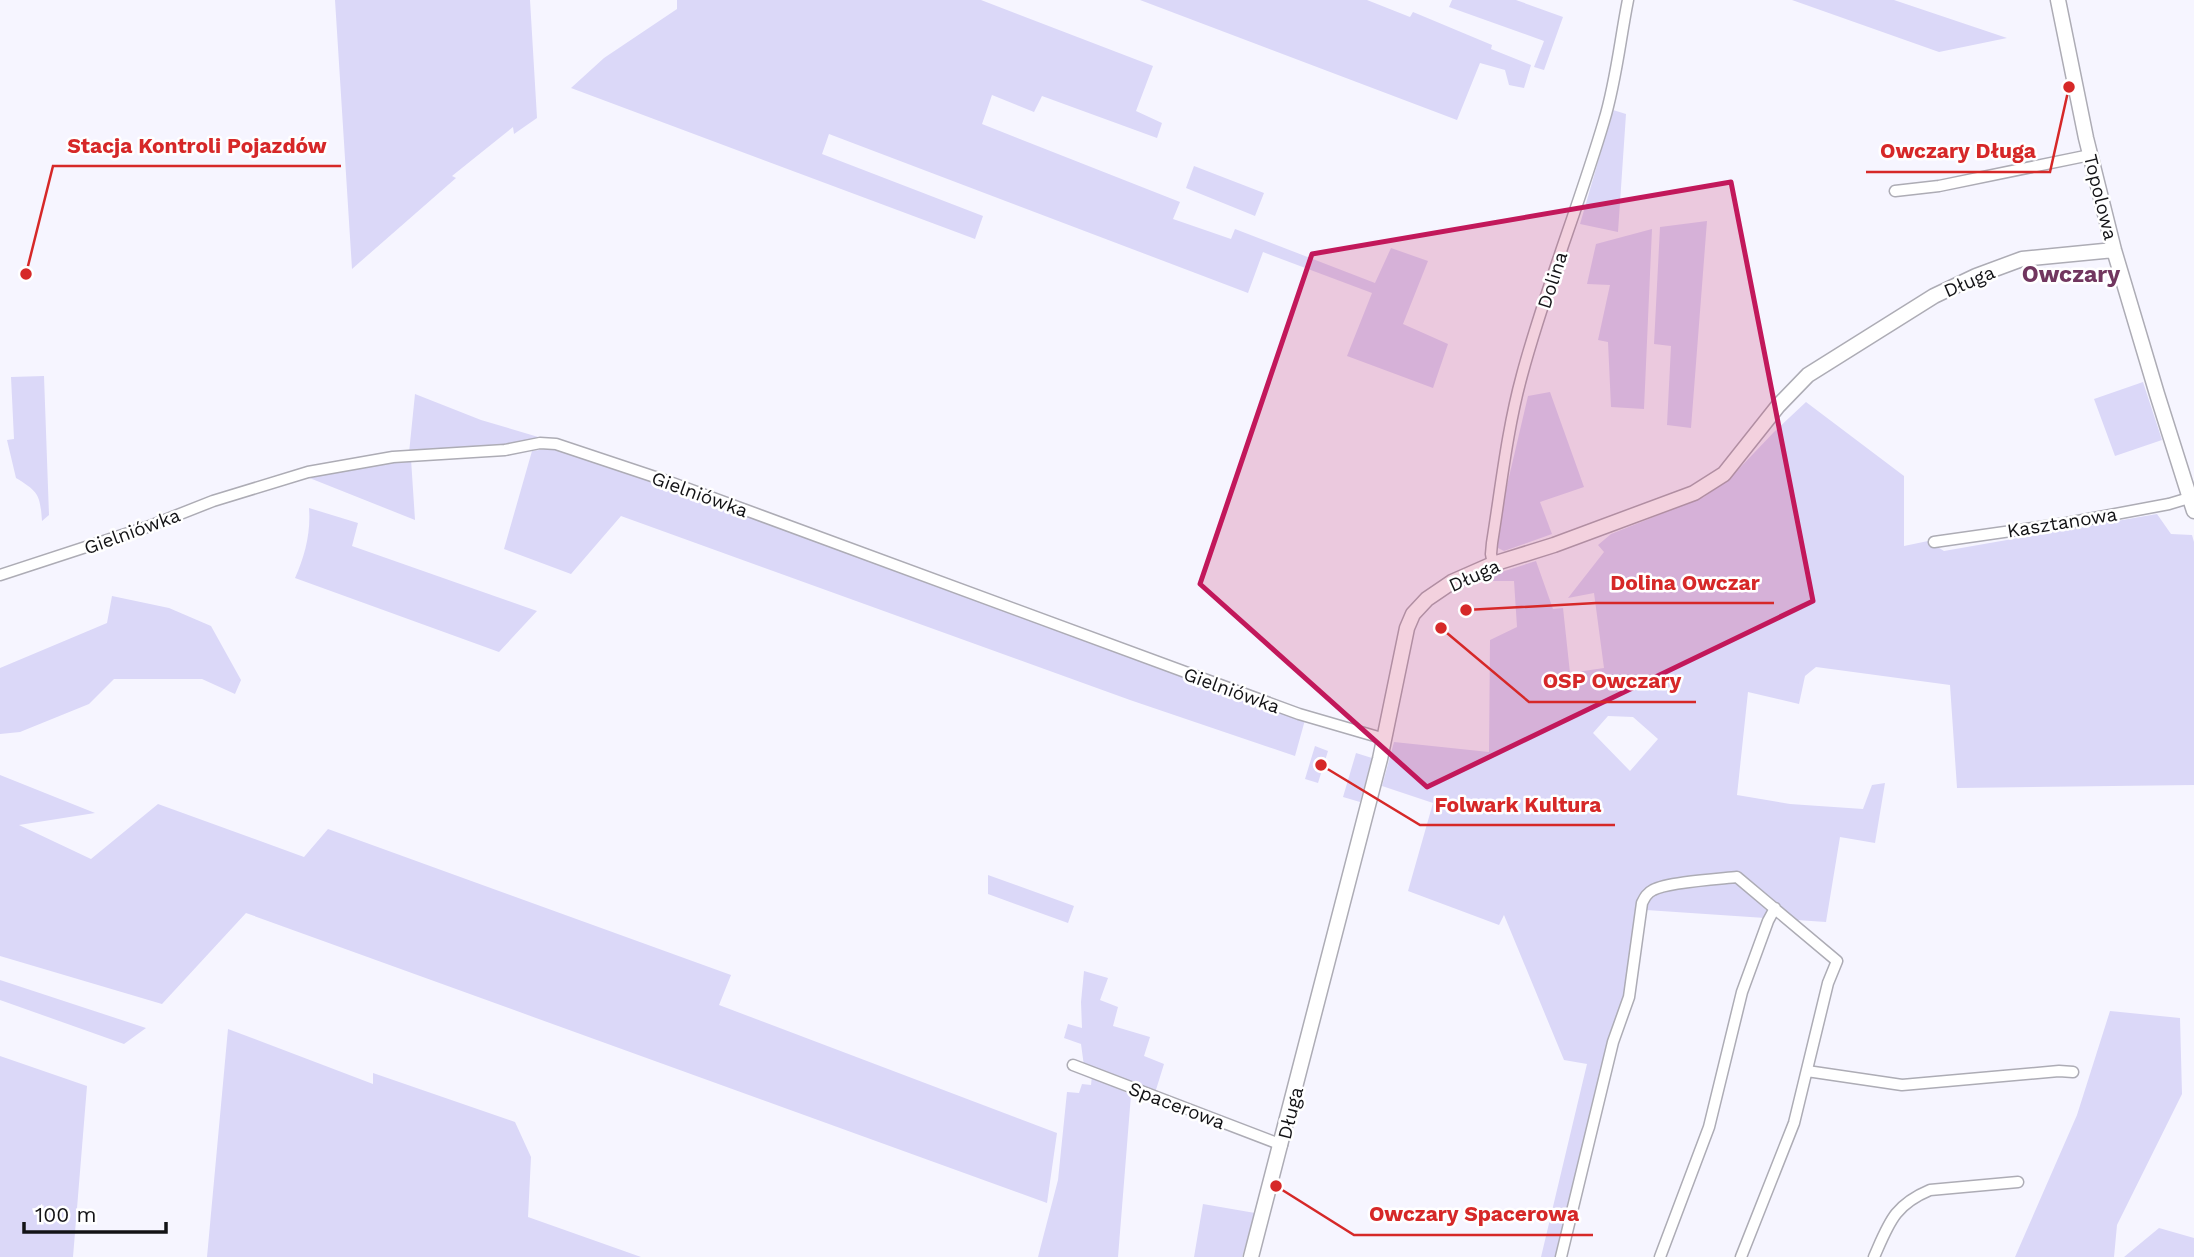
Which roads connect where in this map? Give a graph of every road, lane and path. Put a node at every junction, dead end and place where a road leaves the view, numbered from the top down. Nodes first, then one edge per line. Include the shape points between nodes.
1 (1628, 0) edge
2 (2058, 0) edge
3 (2090, 155) junction
4 (1895, 191) dead end
5 (2114, 250) junction
6 (2192, 504) edge
7 (1934, 542) dead end
8 (1493, 564) junction
9 (0, 575) edge
10 (1385, 739) junction
11 (1775, 908) junction
12 (1073, 1065) dead end
13 (1807, 1071) junction
14 (2073, 1072) dead end
15 (1282, 1144) junction
16 (2018, 1182) dead end
17 (1251, 1257) edge
18 (1561, 1257) edge
19 (1660, 1257) edge
20 (1741, 1257) edge
21 (1874, 1257) edge

1 - 8 street, Dolina via 1605,118 1520,385 1492,543
2 - 3 street, Topolowa
3 - 4 street
3 - 5 street, Topolowa
5 - 6 street, Topolowa
5 - 8 street, Długa via 2022,259 1934,296 1808,375 1724,474 1694,493
6 - 7 street, Kasztanowa
8 - 10 street, Długa via 1452,582 1413,614 1401,650
9 - 10 street, Gielniówka via 307,472 393,457 556,444 1298,715
10 - 15 street, Długa
11 - 13 street via 1837,961
11 - 18 street via 1737,877 1667,885 1646,895 1629,997 1613,1042
11 - 19 street via 1739,1002 1709,1127
12 - 15 street, Spacerowa
13 - 14 street via 1902,1085
13 - 20 street via 1794,1123
15 - 17 street, Długa
16 - 21 street via 1922,1194 1894,1214

